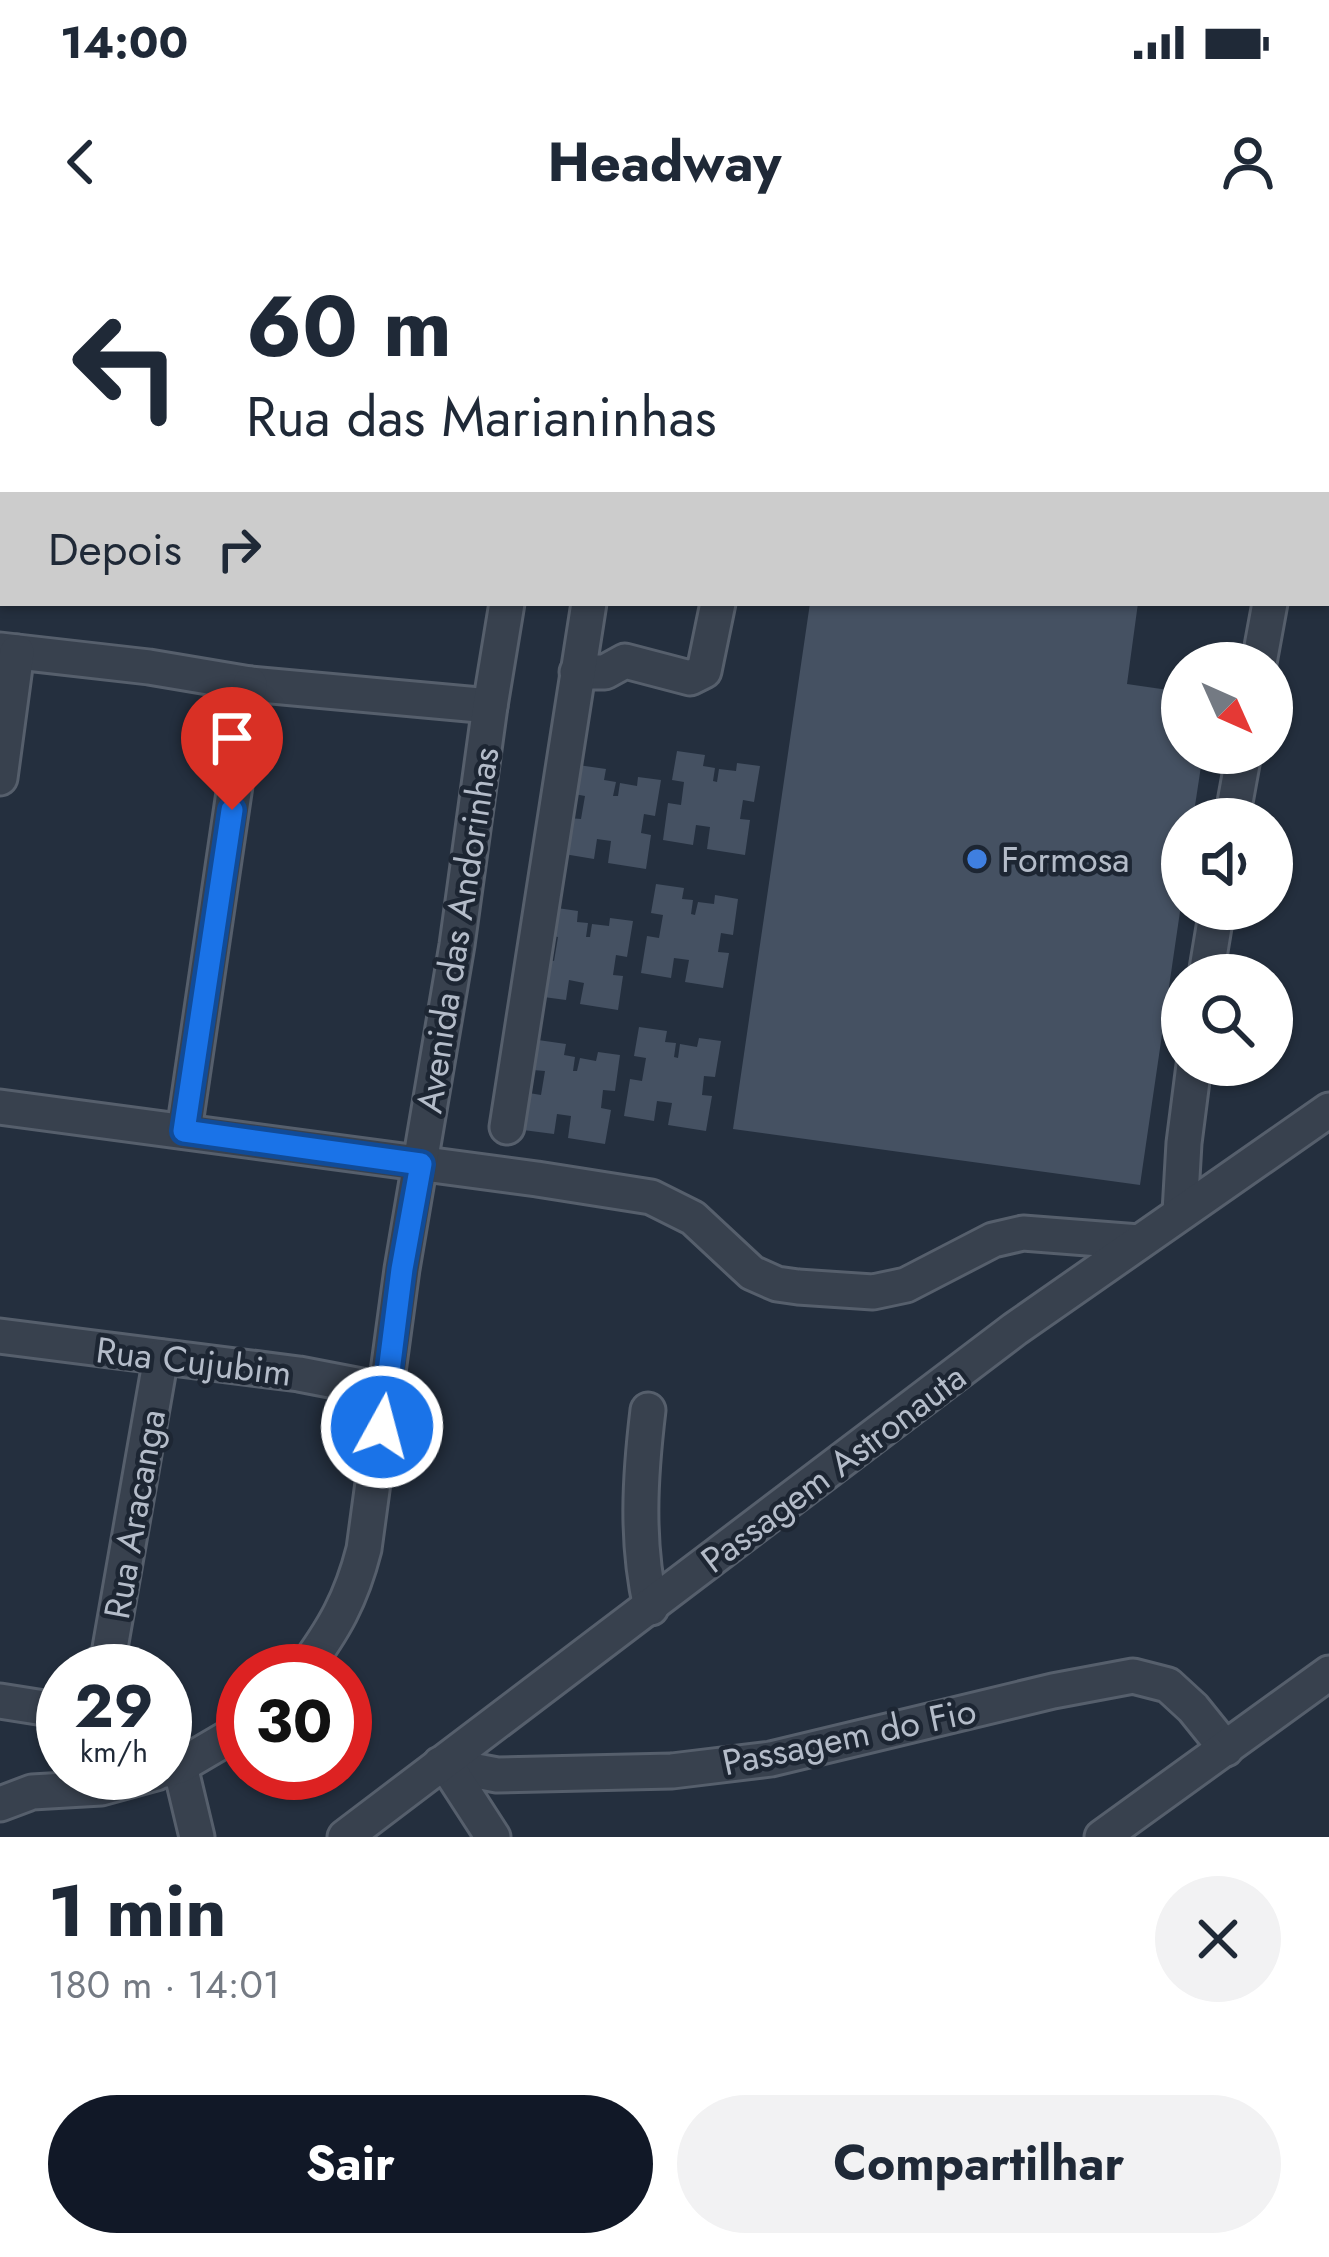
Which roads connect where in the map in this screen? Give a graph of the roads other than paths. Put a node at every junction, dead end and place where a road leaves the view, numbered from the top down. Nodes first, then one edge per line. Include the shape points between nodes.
1 (507, 606) edge
2 (588, 606) edge
3 (717, 606) edge
4 (1269, 606) edge
5 (1263, 642) edge
6 (9, 651) edge
7 (577, 673) junction
8 (250, 684) junction
9 (490, 706) junction
10 (0, 778) edge
11 (1191, 1086) edge
12 (0, 1107) edge
13 (1329, 1110) edge
14 (507, 1127) dead end
15 (184, 1131) junction
16 (421, 1164) junction
17 (1180, 1213) junction
18 (1139, 1242) junction
19 (0, 1336) edge
20 (161, 1357) junction
21 (387, 1391) junction
22 (648, 1410) dead end
23 (651, 1608) junction
24 (111, 1644) edge
25 (321, 1644) edge
26 (1329, 1673) edge
27 (0, 1701) edge
28 (36, 1707) edge
29 (1226, 1749) junction
30 (444, 1765) junction
31 (36, 1792) edge
32 (180, 1800) edge
33 (0, 1804) edge
34 (197, 1837) edge
35 (345, 1837) edge
36 (493, 1837) edge
37 (1102, 1837) edge

1 - 9 street, Avenida das Andorinhas
2 - 7 street
3 - 7 street via 704,671 690,677 625,661
4 - 5 street
6 - 8 street
6 - 10 street
7 - 14 street
8 - 9 street
8 - 15 street
9 - 16 street, Avenida das Andorinhas
11 - 17 street
12 - 15 street
13 - 17 street, Passagem Astronauta
15 - 16 street
16 - 18 street via 651,1197 693,1218 752,1273 798,1287 873,1292 907,1285 1023,1233
16 - 21 street, Avenida das Andorinhas
17 - 18 street, Passagem Astronauta
18 - 23 street, Passagem Astronauta
19 - 20 street, Rua Cujubim
20 - 21 street, Rua Cujubim
20 - 24 street, Rua Aracanga
21 - 25 street, Avenida das Andorinhas via 354,1587
22 - 23 street via 639,1522
23 - 30 street, Passagem Astronauta
26 - 29 street
27 - 28 street
29 - 30 street, Passagem do Fio via 1168,1685 1133,1676 771,1759 553,1775
29 - 37 street
30 - 35 street, Passagem Astronauta
30 - 36 street
31 - 33 street
32 - 34 street

